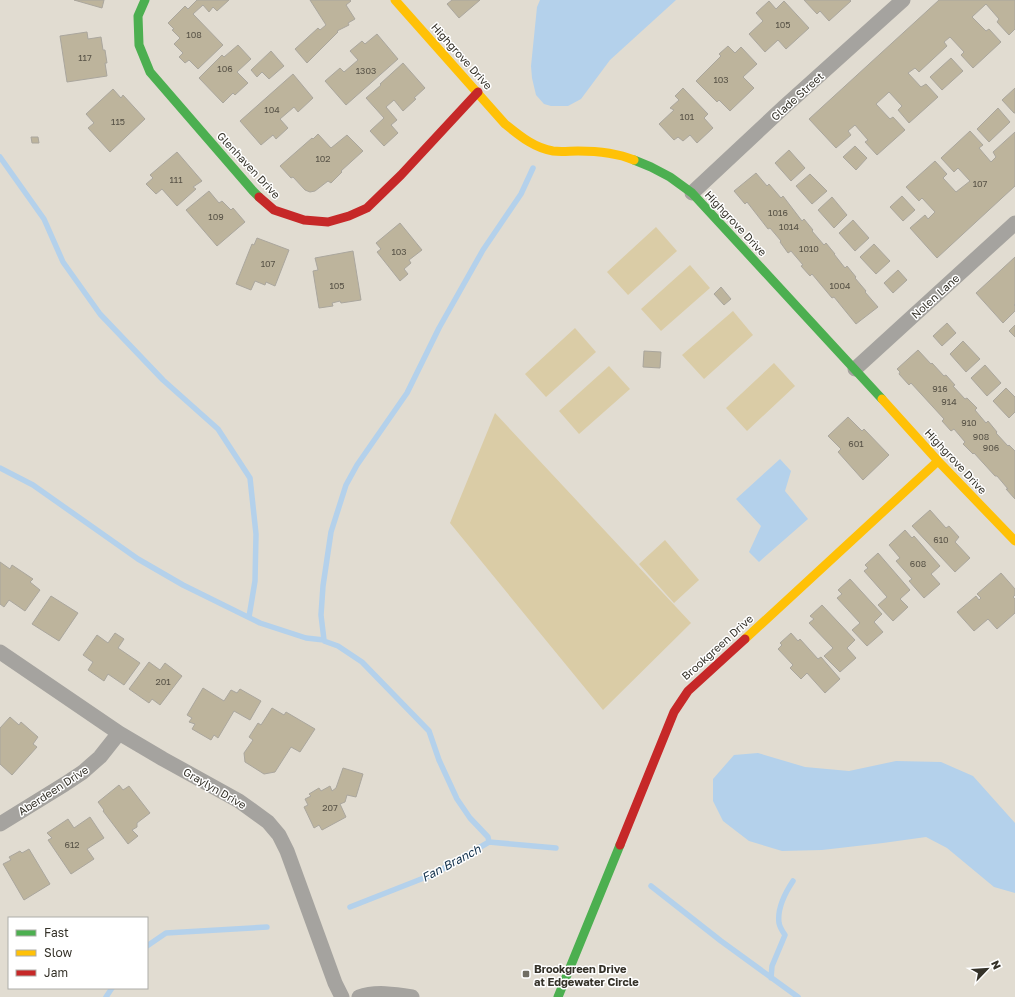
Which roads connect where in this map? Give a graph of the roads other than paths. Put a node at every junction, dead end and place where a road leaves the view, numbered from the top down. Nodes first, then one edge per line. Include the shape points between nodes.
1 (145, 0) edge
2 (395, 0) edge
3 (903, 0) edge
4 (478, 92) junction
5 (692, 193) junction
6 (1015, 223) edge
7 (855, 368) junction
8 (938, 461) junction
9 (1015, 541) edge
10 (0, 652) edge
11 (119, 733) junction
12 (0, 824) edge
13 (342, 997) edge
14 (359, 997) edge
15 (412, 997) edge
16 (558, 997) edge

1 - 4 street, Glenhaven Drive via 138,16 139,45 150,72 253,191 274,210 304,220 328,222 367,208
2 - 4 street, Highgrove Drive
3 - 5 street, Glade Street
4 - 5 street, Highgrove Drive via 505,124 537,146 554,151 595,151 627,157 670,177
5 - 7 street, Highgrove Drive
6 - 7 street, Nolen Lane
7 - 8 street, Highgrove Drive
8 - 9 street, Highgrove Drive
8 - 16 street, Brookgreen Drive via 688,691 674,712
10 - 11 street, Graylyn Drive
11 - 12 street, Aberdeen Drive via 100,757 83,772
11 - 13 street, Graylyn Drive via 240,801 268,822 279,835 287,850
14 - 15 street via 368,994

